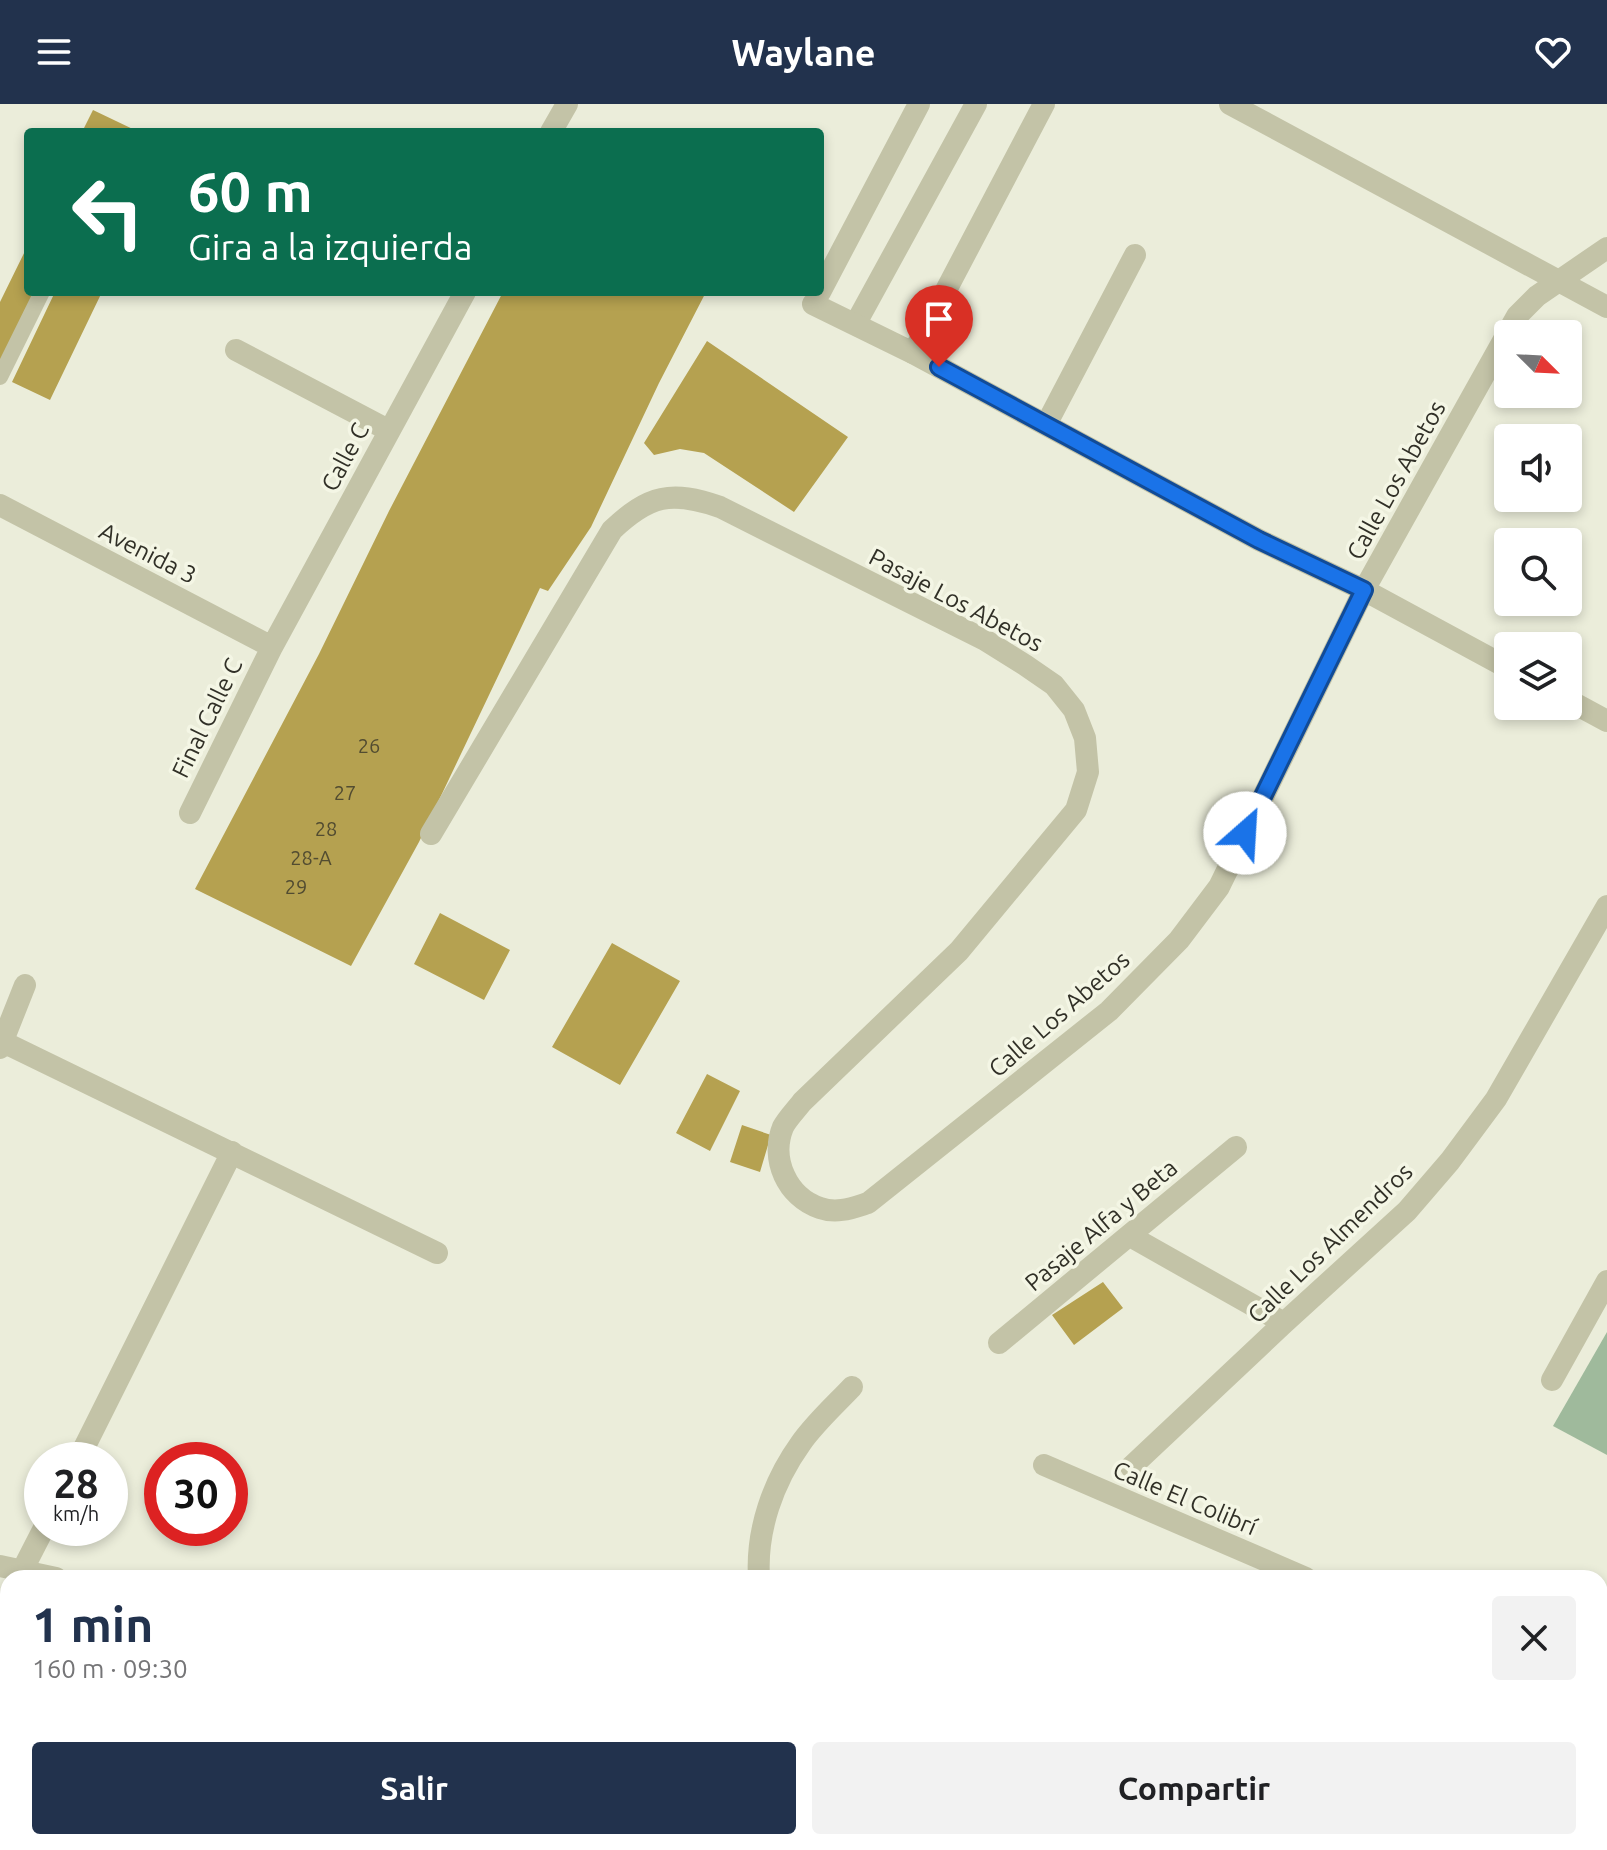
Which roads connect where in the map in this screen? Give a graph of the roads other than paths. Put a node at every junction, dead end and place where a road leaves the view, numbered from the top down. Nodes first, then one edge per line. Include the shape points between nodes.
1 (567, 104) edge
2 (919, 104) edge
3 (976, 104) edge
4 (1044, 104) edge
5 (1230, 104) edge
6 (553, 128) edge
7 (1607, 248) edge
8 (1135, 255) dead end
9 (1557, 281) junction
10 (824, 285) edge
11 (40, 296) edge
12 (463, 296) edge
13 (818, 296) edge
14 (1607, 307) edge
15 (856, 323) junction
16 (236, 350) dead end
17 (913, 353) junction
18 (0, 377) edge
19 (1047, 423) junction
20 (388, 430) junction
21 (0, 505) edge
22 (1364, 590) junction
23 (272, 647) junction
24 (1494, 660) edge
25 (1582, 708) edge
26 (1607, 721) edge
27 (190, 813) dead end
28 (431, 834) dead end
29 (1607, 906) edge
30 (25, 985) dead end
31 (1, 1045) edge
32 (1236, 1147) dead end
33 (232, 1152) junction
34 (801, 1198) joint
35 (1130, 1236) junction
36 (437, 1253) dead end
37 (1607, 1281) edge
38 (1284, 1323) junction
39 (999, 1343) dead end
40 (1552, 1380) dead end
41 (852, 1387) dead end
42 (87, 1442) edge
43 (1044, 1465) dead end
44 (1131, 1467) dead end
45 (35, 1546) edge
46 (0, 1566) edge
47 (23, 1569) junction
48 (27, 1570) edge
49 (759, 1570) edge
50 (1287, 1570) edge

1 - 6 street
2 - 10 street
3 - 15 street
4 - 17 street
5 - 9 street
7 - 9 street, Calle Los Abetos
8 - 19 street
9 - 14 street
9 - 22 street, Calle Los Abetos via 1517,316
11 - 18 lane
12 - 20 street, Calle C
13 - 15 street
15 - 17 street
16 - 20 street
17 - 19 street
19 - 22 street via 1259,540
20 - 23 street, Calle C
21 - 23 street, Avenida 3
22 - 24 street
22 - 34 street, Calle Los Abetos via 1219,887 1179,940 1109,1011 868,1203 843,1211 821,1209
23 - 27 street, Final Calle C
25 - 26 street
28 - 34 street, Pasaje Los Abetos via 612,530 635,508 661,499 691,497 720,507 985,640 1054,685 1074,710 1085,738 1088,772 1076,810 959,951 783,1126 778,1157 785,1179
29 - 38 street, Calle Los Almendros via 1496,1099 1450,1161 1407,1211
30 - 31 street
31 - 33 street
32 - 35 street, Pasaje Alfa y Beta
33 - 36 street
33 - 42 street
35 - 38 street
35 - 39 street, Pasaje Alfa y Beta
37 - 40 street
38 - 44 street, Calle Los Almendros
41 - 49 street via 801,1442 779,1481 763,1521
43 - 50 street, Calle El Colibrí
45 - 47 street
46 - 47 street
47 - 48 street

